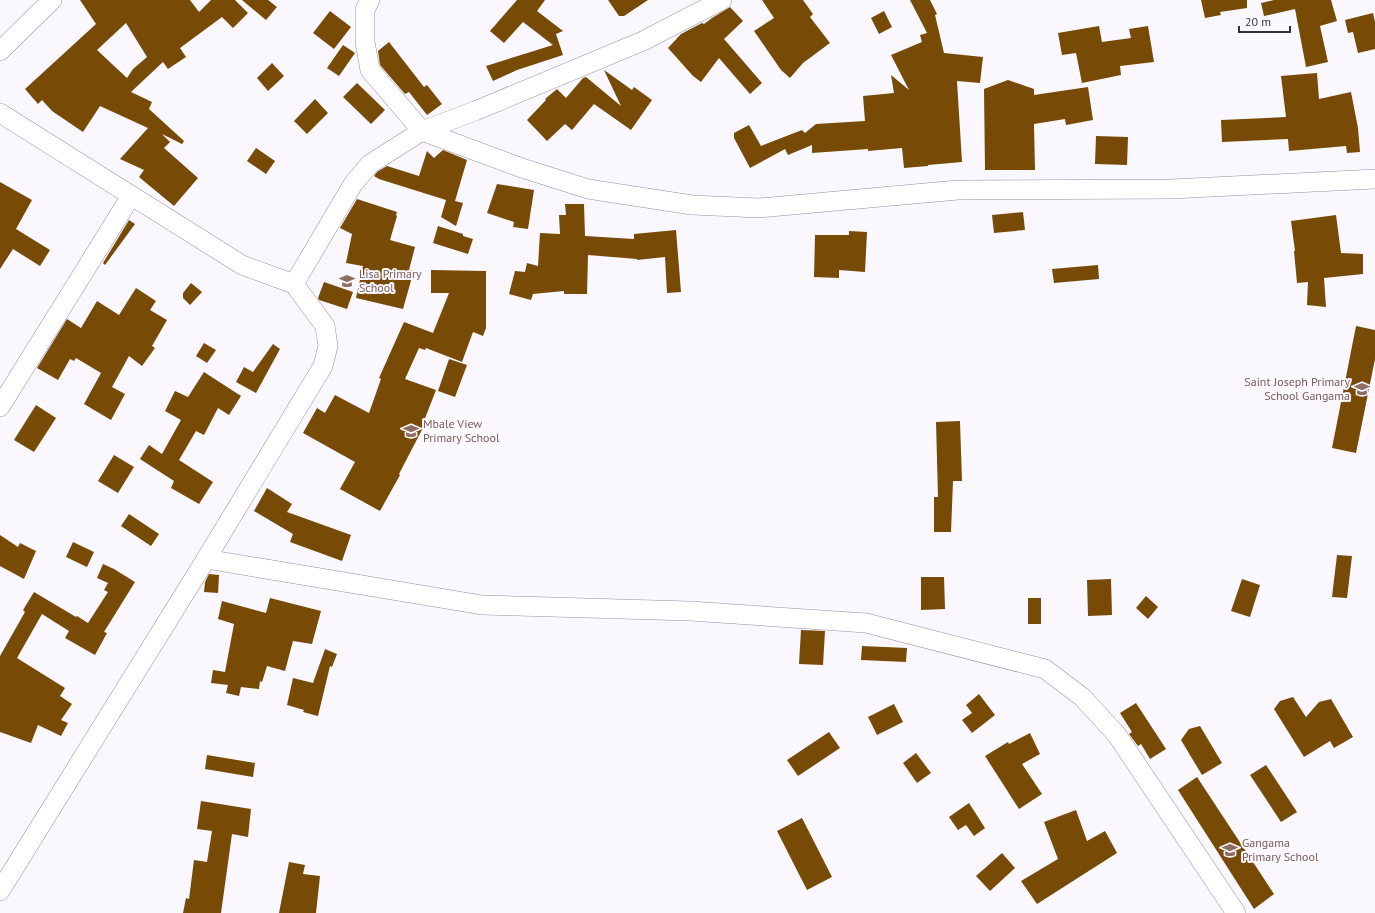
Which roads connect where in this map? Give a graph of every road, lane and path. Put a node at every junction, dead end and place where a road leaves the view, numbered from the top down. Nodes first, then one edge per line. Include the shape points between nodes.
1 (52, 0) edge
2 (370, 0) edge
3 (722, 0) edge
4 (0, 52) edge
5 (0, 113) edge
6 (422, 130) junction
7 (1375, 180) edge
8 (131, 196) junction
9 (294, 284) junction
10 (0, 407) edge
11 (206, 559) junction
12 (0, 891) edge
13 (1236, 913) edge

1 - 4 street
2 - 6 street via 365,10 365,42 370,70
3 - 6 street via 643,41 475,111
5 - 8 street
6 - 7 street via 522,168 588,189 692,205 759,208 958,190 1171,189
6 - 9 street via 370,164 353,184
8 - 9 street via 242,265
8 - 10 street
9 - 11 street via 325,326 328,346 323,366
11 - 12 street
11 - 13 street via 482,605 690,611 866,623 1045,669 1082,697 1117,735

